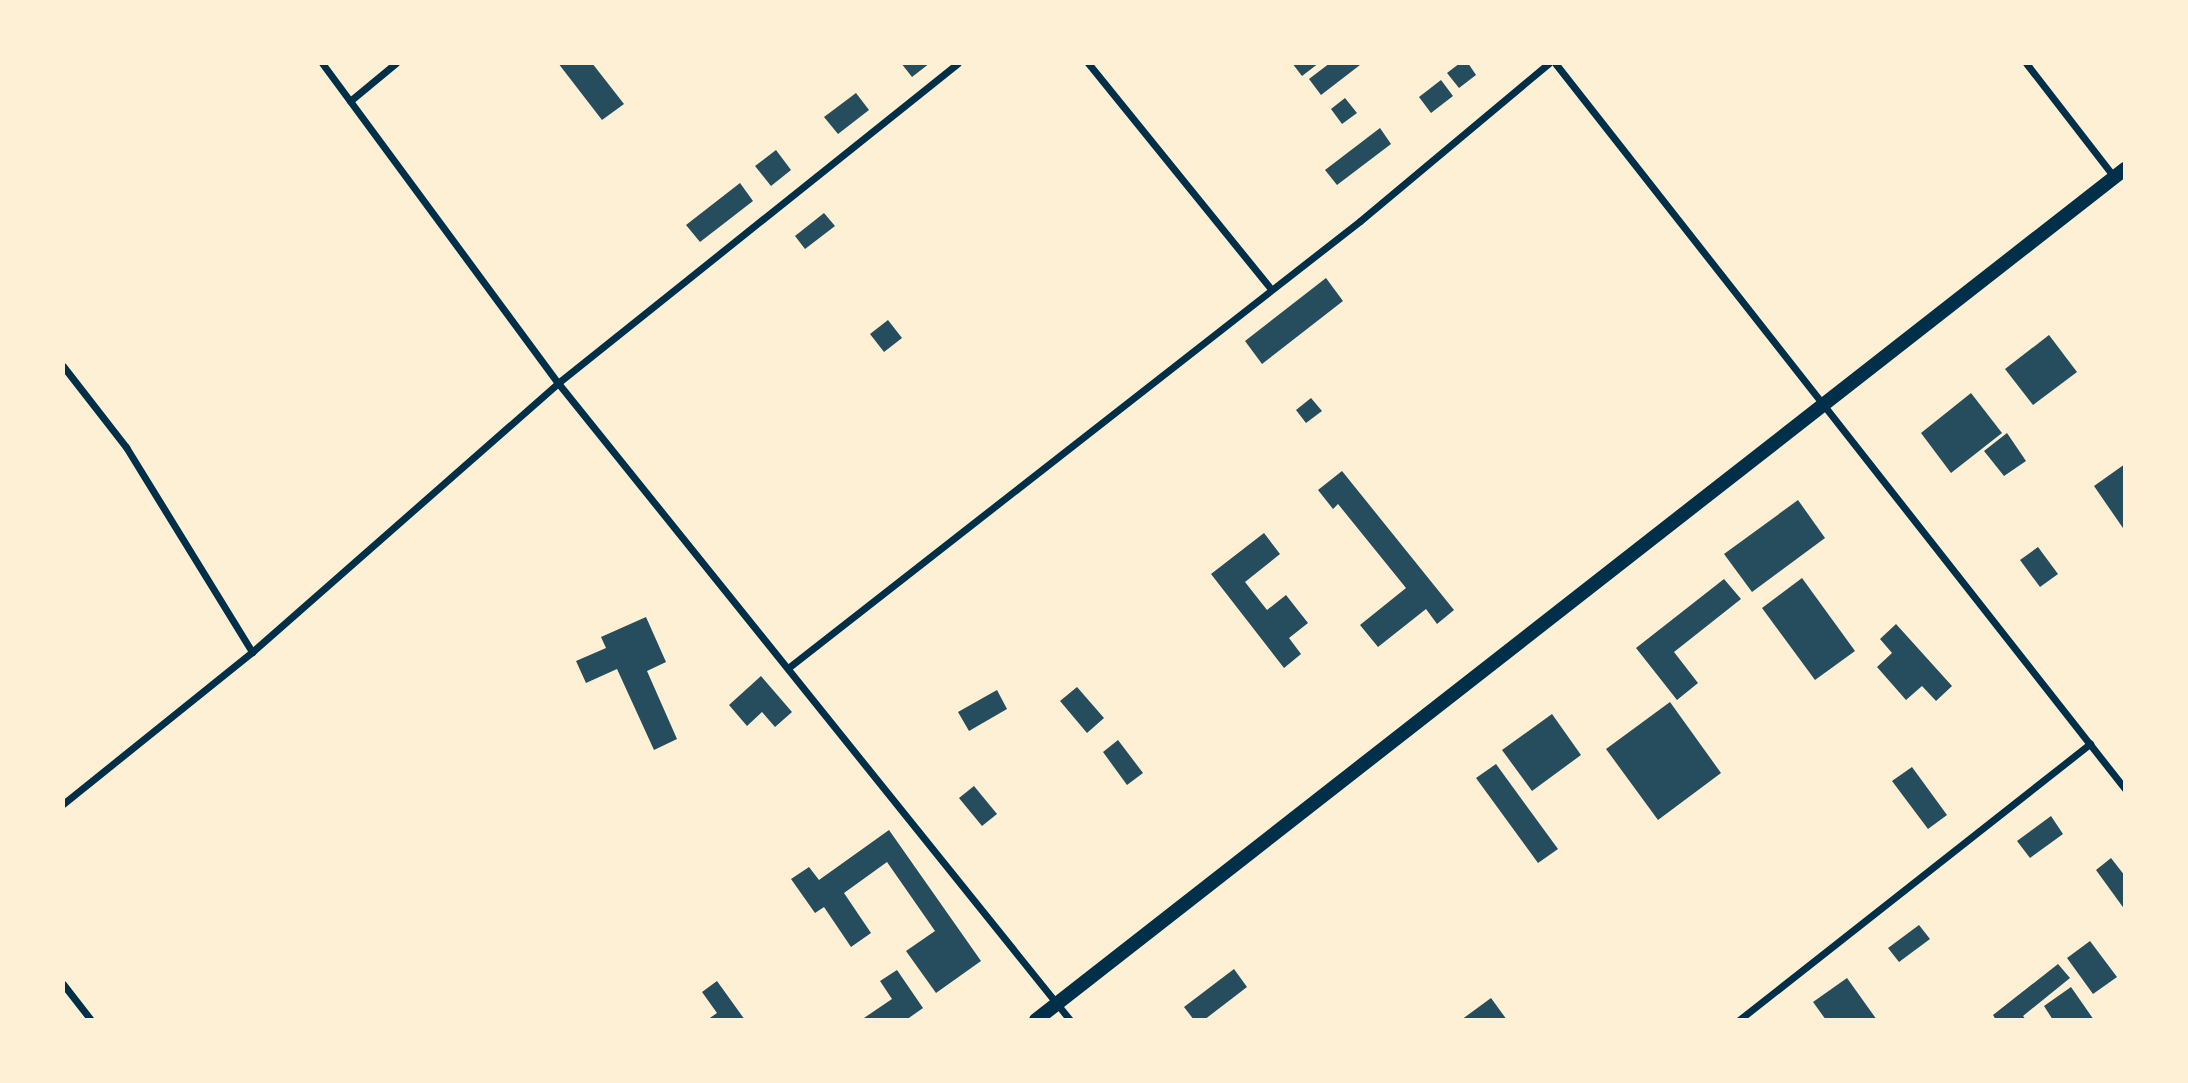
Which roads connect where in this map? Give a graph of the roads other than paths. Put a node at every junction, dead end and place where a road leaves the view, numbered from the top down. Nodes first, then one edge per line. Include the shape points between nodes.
1 (322, 63) edge
2 (396, 63) edge
3 (958, 63) edge
4 (1088, 63) edge
5 (1549, 63) edge
6 (1555, 63) edge
7 (2026, 63) edge
8 (350, 101) junction
9 (2119, 173) edge
10 (1270, 288) junction
11 (63, 366) edge
12 (558, 383) junction
13 (1823, 403) junction
14 (252, 652) junction
15 (788, 668) junction
16 (2090, 744) junction
17 (2125, 789) edge
18 (63, 804) edge
19 (63, 984) edge
20 (1055, 1002) junction
21 (91, 1020) edge
22 (1035, 1020) edge
23 (1070, 1020) edge
24 (1739, 1020) edge

1 - 8 street
2 - 8 street
3 - 12 street
4 - 10 street
5 - 10 street via 1360,221
6 - 13 street
7 - 9 street
8 - 12 street
9 - 13 main road
10 - 15 street
11 - 14 street via 126,447
12 - 14 street
12 - 15 street
13 - 16 street
13 - 20 main road
14 - 18 street
15 - 20 street
16 - 17 street
16 - 24 street
19 - 21 street
20 - 22 main road
20 - 23 street

